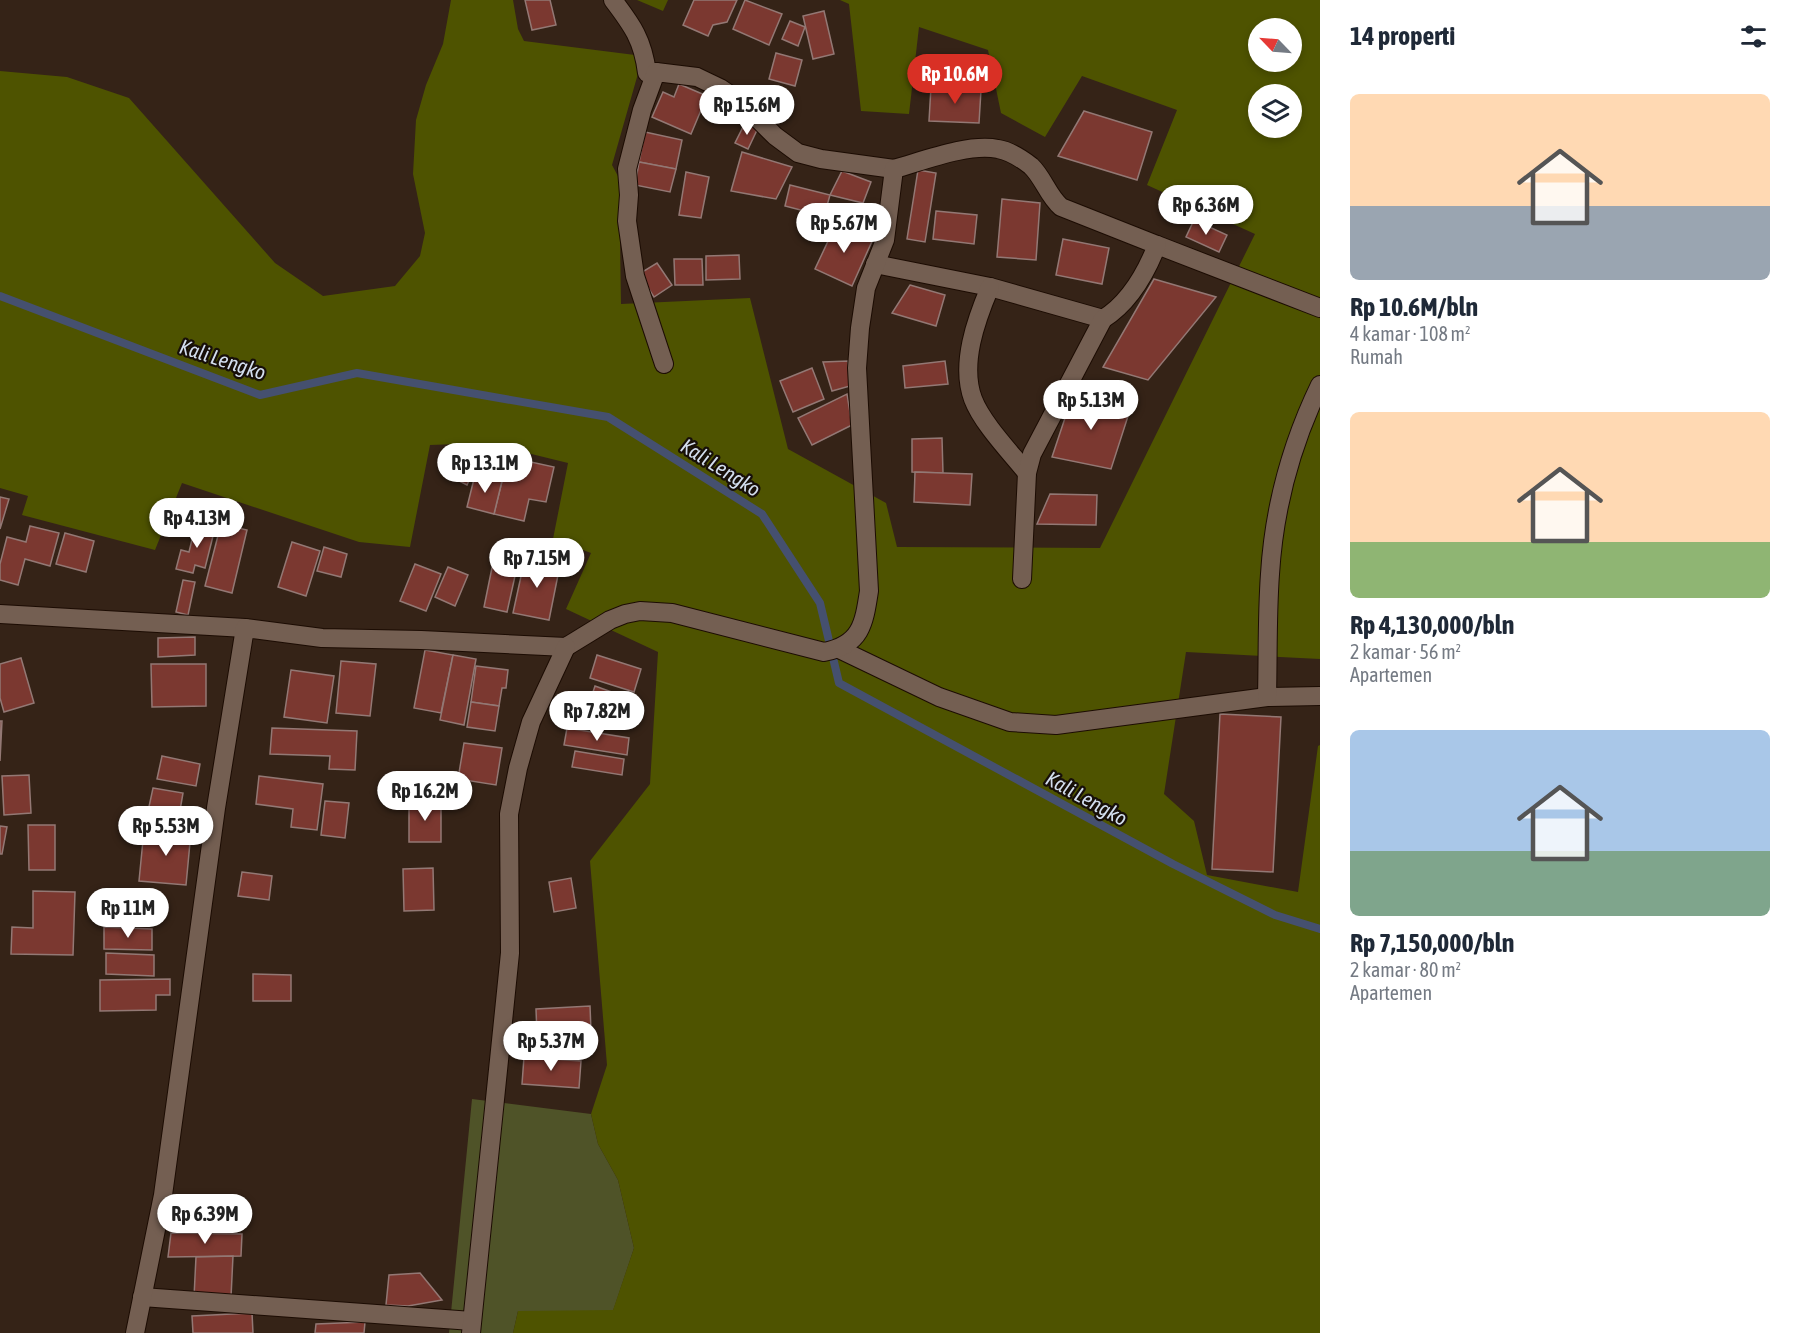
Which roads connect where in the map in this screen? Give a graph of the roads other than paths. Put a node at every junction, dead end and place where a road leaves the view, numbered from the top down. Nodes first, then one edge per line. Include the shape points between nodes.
1 (613, 0) edge
2 (656, 72) junction
3 (894, 169) junction
4 (1157, 245) junction
5 (875, 264) junction
6 (990, 287) junction
7 (1320, 308) edge
8 (1103, 319) junction
9 (664, 364) dead end
10 (1320, 385) edge
11 (1027, 473) junction
12 (1022, 579) dead end
13 (0, 614) edge
14 (245, 628) junction
15 (566, 647) junction
16 (833, 650) junction
17 (1320, 696) edge
18 (1267, 697) junction
19 (142, 1297) junction
20 (472, 1327) edge
21 (135, 1333) edge

1 - 2 street via 637,33 647,72
2 - 3 street via 697,77 720,88 798,153
2 - 9 street via 627,169 627,221 635,276
3 - 4 street via 973,149 997,148 1032,168 1061,207
3 - 5 street via 885,240
4 - 7 street
4 - 8 street via 1124,302
5 - 6 street
5 - 16 street via 866,288 857,368 869,591 858,634
6 - 8 street
6 - 11 street via 969,348 969,386 992,429
8 - 11 street via 1032,454
10 - 18 street via 1303,419 1282,492 1270,572
11 - 12 street
13 - 14 street
14 - 15 street via 322,638
14 - 19 street via 163,1195
15 - 16 street via 610,620 640,611 672,613
15 - 20 street via 531,722 509,814 510,953
16 - 18 street via 939,697 1010,722 1056,725
17 - 18 street
19 - 20 street
19 - 21 street

